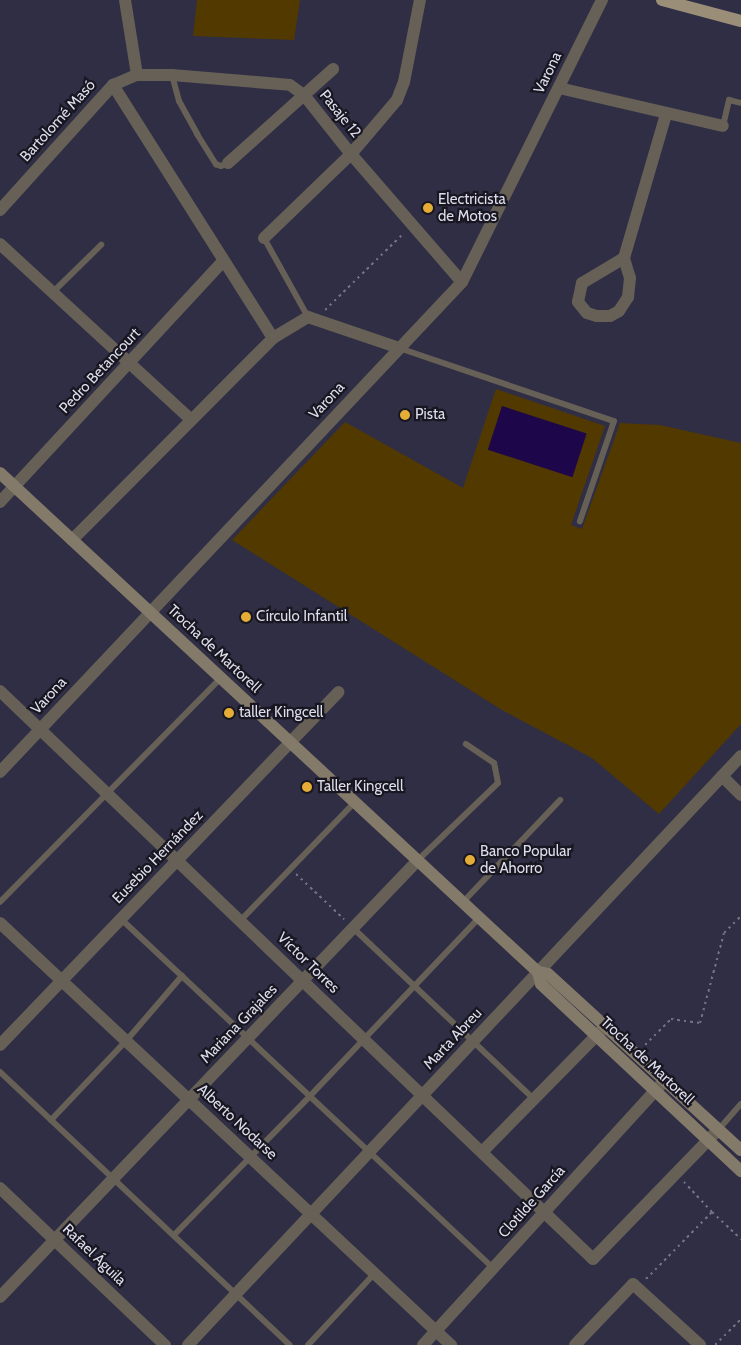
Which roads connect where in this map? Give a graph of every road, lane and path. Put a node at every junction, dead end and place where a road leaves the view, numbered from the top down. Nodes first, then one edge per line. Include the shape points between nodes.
1 (125, 0) edge
2 (420, 0) edge
3 (602, 0) edge
4 (662, 0) edge
5 (741, 21) edge
6 (333, 69) dead end
7 (136, 75) junction
8 (172, 75) junction
9 (114, 85) junction
10 (559, 88) junction
11 (304, 95) junction
12 (741, 103) edge
13 (666, 114) junction
14 (723, 126) joint
15 (351, 154) junction
16 (228, 163) joint
17 (0, 210) edge
18 (413, 224) junction
19 (264, 238) joint
20 (0, 244) edge
21 (101, 245) dead end
22 (624, 258) junction
23 (223, 261) junction
24 (462, 282) junction
25 (52, 292) junction
26 (312, 318) junction
27 (273, 338) junction
28 (399, 348) junction
29 (129, 363) junction
30 (190, 419) junction
31 (0, 473) edge
32 (15, 486) junction
33 (0, 502) edge
34 (580, 521) dead end
35 (72, 540) junction
36 (151, 612) junction
37 (221, 678) junction
38 (0, 691) edge
39 (339, 692) dead end
40 (40, 730) junction
41 (291, 742) junction
42 (466, 744) dead end
43 (741, 756) edge
44 (0, 772) edge
45 (722, 776) junction
46 (107, 793) junction
47 (741, 795) edge
48 (560, 800) dead end
49 (355, 802) junction
50 (418, 860) junction
51 (177, 861) junction
52 (290, 868) junction
53 (0, 902) edge
54 (463, 902) junction
55 (741, 916) edge
56 (480, 917) junction
57 (121, 919) junction
58 (240, 921) junction
59 (0, 923) edge
60 (353, 928) junction
61 (538, 972) junction
62 (182, 976) junction
63 (302, 980) junction
64 (62, 981) junction
65 (414, 986) junction
66 (606, 1026) junction
67 (596, 1036) junction
68 (248, 1038) junction
69 (364, 1040) junction
70 (126, 1041) junction
71 (473, 1041) junction
72 (0, 1045) edge
73 (636, 1054) junction
74 (0, 1072) edge
75 (665, 1080) junction
76 (655, 1091) junction
77 (422, 1095) junction
78 (310, 1096) junction
79 (534, 1099) junction
80 (189, 1100) junction
81 (741, 1104) edge
82 (51, 1120) junction
83 (719, 1129) junction
84 (707, 1139) junction
85 (741, 1150) edge
86 (369, 1152) junction
87 (482, 1152) junction
88 (250, 1157) junction
89 (741, 1171) edge
90 (675, 1173) junction
91 (114, 1178) junction
92 (0, 1188) edge
93 (544, 1212) junction
94 (712, 1212) junction
95 (311, 1214) junction
96 (174, 1235) junction
97 (741, 1239) edge
98 (54, 1240) junction
99 (493, 1268) junction
100 (375, 1273) junction
101 (635, 1286) junction
102 (236, 1294) junction
103 (0, 1297) edge
104 (741, 1319) edge
105 (436, 1331) junction
106 (165, 1345) edge
107 (188, 1345) edge
108 (290, 1345) edge
109 (308, 1345) edge
110 (423, 1345) edge
111 (451, 1345) edge
112 (575, 1345) edge
113 (700, 1345) edge
114 (715, 1345) edge

1 - 7 street
2 - 15 street via 404,82 397,100
3 - 10 street, Varona
4 - 5 main road
6 - 11 street
7 - 8 street, Pasaje 12
7 - 9 street, Bartolomé Masó
8 - 11 street, Pasaje 12 via 290,85
8 - 16 lane via 179,101 196,134 216,164
9 - 17 street, Bartolomé Masó
9 - 23 street
10 - 13 street
10 - 24 street, Varona
11 - 15 street, Pasaje 12
11 - 16 street
12 - 14 lane via 729,100
13 - 14 street
13 - 22 street
15 - 18 street, Pasaje 12
15 - 19 street
18 - 24 street, Pasaje 12
18 - 26 path
19 - 26 lane
20 - 25 street
21 - 25 lane
22 - 22 street via 630,278 628,297 619,311 610,316 587,313 578,302 582,283
23 - 27 street
23 - 29 street, Pedro Betancourt
24 - 28 street, Varona
25 - 29 street
26 - 27 street
26 - 28 street
27 - 30 street
28 - 34 lane via 614,420
28 - 36 street, Varona
29 - 30 street
29 - 32 street, Pedro Betancourt
30 - 35 street
31 - 32 street, Trocha de Martorell
32 - 33 street, Pedro Betancourt
32 - 35 street, Trocha de Martorell
35 - 36 street, Trocha de Martorell
36 - 37 street, Trocha de Martorell
36 - 40 street, Varona
37 - 41 street, Trocha de Martorell
37 - 46 lane
38 - 40 street, Víctor Torres
39 - 41 street, Eusebio Hernández
40 - 44 street, Varona
40 - 46 street, Víctor Torres
41 - 49 street, Trocha de Martorell
41 - 51 street, Eusebio Hernández
42 - 50 lane via 494,763 498,783
43 - 45 street, Marta Abreu
45 - 47 street
45 - 61 street, Marta Abreu
46 - 51 street, Víctor Torres
46 - 53 lane
48 - 54 lane
49 - 50 street, Trocha de Martorell
49 - 52 lane
50 - 54 street, Trocha de Martorell
50 - 60 street, Mariana Grajales
51 - 57 street, Eusebio Hernández
51 - 58 street, Víctor Torres
52 - 58 lane
52 - 60 path
54 - 56 street, Trocha de Martorell
55 - 73 path via 724,934 700,1023 671,1019
56 - 61 street, Trocha de Martorell
56 - 65 lane
57 - 62 lane
57 - 64 street, Eusebio Hernández
58 - 63 street, Víctor Torres
59 - 64 street, Alberto Nodarse
60 - 63 street, Mariana Grajales
60 - 65 lane
61 - 66 street, Trocha de Martorell via 548,974
61 - 67 street, Trocha de Martorell via 541,984
61 - 71 street, Marta Abreu
62 - 68 lane
62 - 70 lane
63 - 68 street, Mariana Grajales
63 - 69 street, Víctor Torres
64 - 70 street, Alberto Nodarse
64 - 72 street, Eusebio Hernández
65 - 69 lane
65 - 71 lane
66 - 67 street
66 - 73 street, Trocha de Martorell
67 - 76 street, Trocha de Martorell
67 - 79 street
68 - 78 lane
68 - 80 street, Mariana Grajales
69 - 77 street, Víctor Torres
69 - 78 lane
70 - 80 street, Alberto Nodarse
70 - 82 lane
71 - 77 street, Marta Abreu
71 - 79 lane
73 - 75 street, Trocha de Martorell
74 - 82 lane
75 - 76 street, Clotilde García
75 - 83 street, Trocha de Martorell
76 - 84 street, Trocha de Martorell
76 - 93 street, Clotilde García
77 - 86 street, Marta Abreu
77 - 87 street, Víctor Torres
78 - 86 lane
78 - 88 lane
79 - 87 street
80 - 88 street, Alberto Nodarse
80 - 91 street, Mariana Grajales
81 - 83 lane
82 - 91 lane
83 - 84 street
83 - 85 street, Trocha de Martorell
84 - 89 street, Trocha de Martorell
84 - 90 street
86 - 95 street, Marta Abreu
86 - 99 lane
87 - 93 street, Víctor Torres
88 - 95 street, Alberto Nodarse
88 - 96 lane
90 - 93 street, Víctor Torres via 593,1259
90 - 94 path
91 - 96 lane
91 - 98 street, Mariana Grajales
92 - 98 street, Rafael Águila
93 - 99 street, Clotilde García
94 - 97 path
94 - 101 path
95 - 100 street, Alberto Nodarse
95 - 102 street, Marta Abreu
96 - 102 lane
98 - 103 street, Mariana Grajales
98 - 106 street, Rafael Águila
99 - 105 street, Clotilde García
100 - 105 street, Alberto Nodarse
100 - 109 lane
101 - 112 street
101 - 113 street
102 - 107 street, Marta Abreu
102 - 108 lane
104 - 114 path
105 - 110 street, Clotilde García
105 - 111 street, Alberto Nodarse

